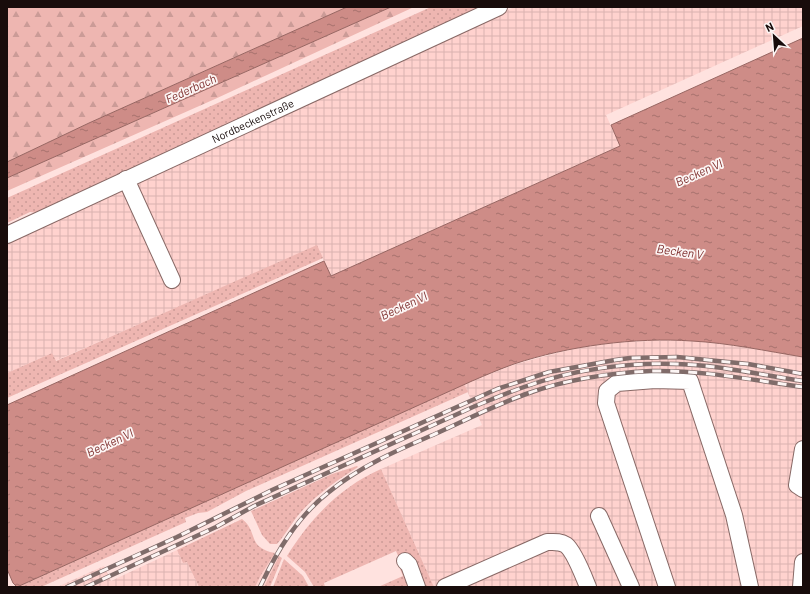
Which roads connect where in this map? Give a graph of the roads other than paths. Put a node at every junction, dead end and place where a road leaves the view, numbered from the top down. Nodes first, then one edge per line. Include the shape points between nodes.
1 (498, 7) edge
2 (126, 179) junction
3 (7, 235) edge
4 (172, 280) dead end
5 (803, 449) edge
6 (803, 489) edge
7 (599, 516) dead end
8 (405, 562) dead end
9 (803, 562) edge
10 (417, 587) edge
11 (445, 587) edge
12 (588, 587) edge
13 (630, 587) edge
14 (667, 587) edge
15 (750, 587) edge
16 (801, 587) edge

1 - 2 street, Nordbeckenstraße
2 - 3 street, Nordbeckenstraße
2 - 4 street
5 - 6 street via 797,485
7 - 13 street
8 - 10 street via 409,565
9 - 16 street
11 - 12 street via 547,542 567,546 576,559
14 - 15 street via 606,403 607,391 617,383 690,381 734,515

